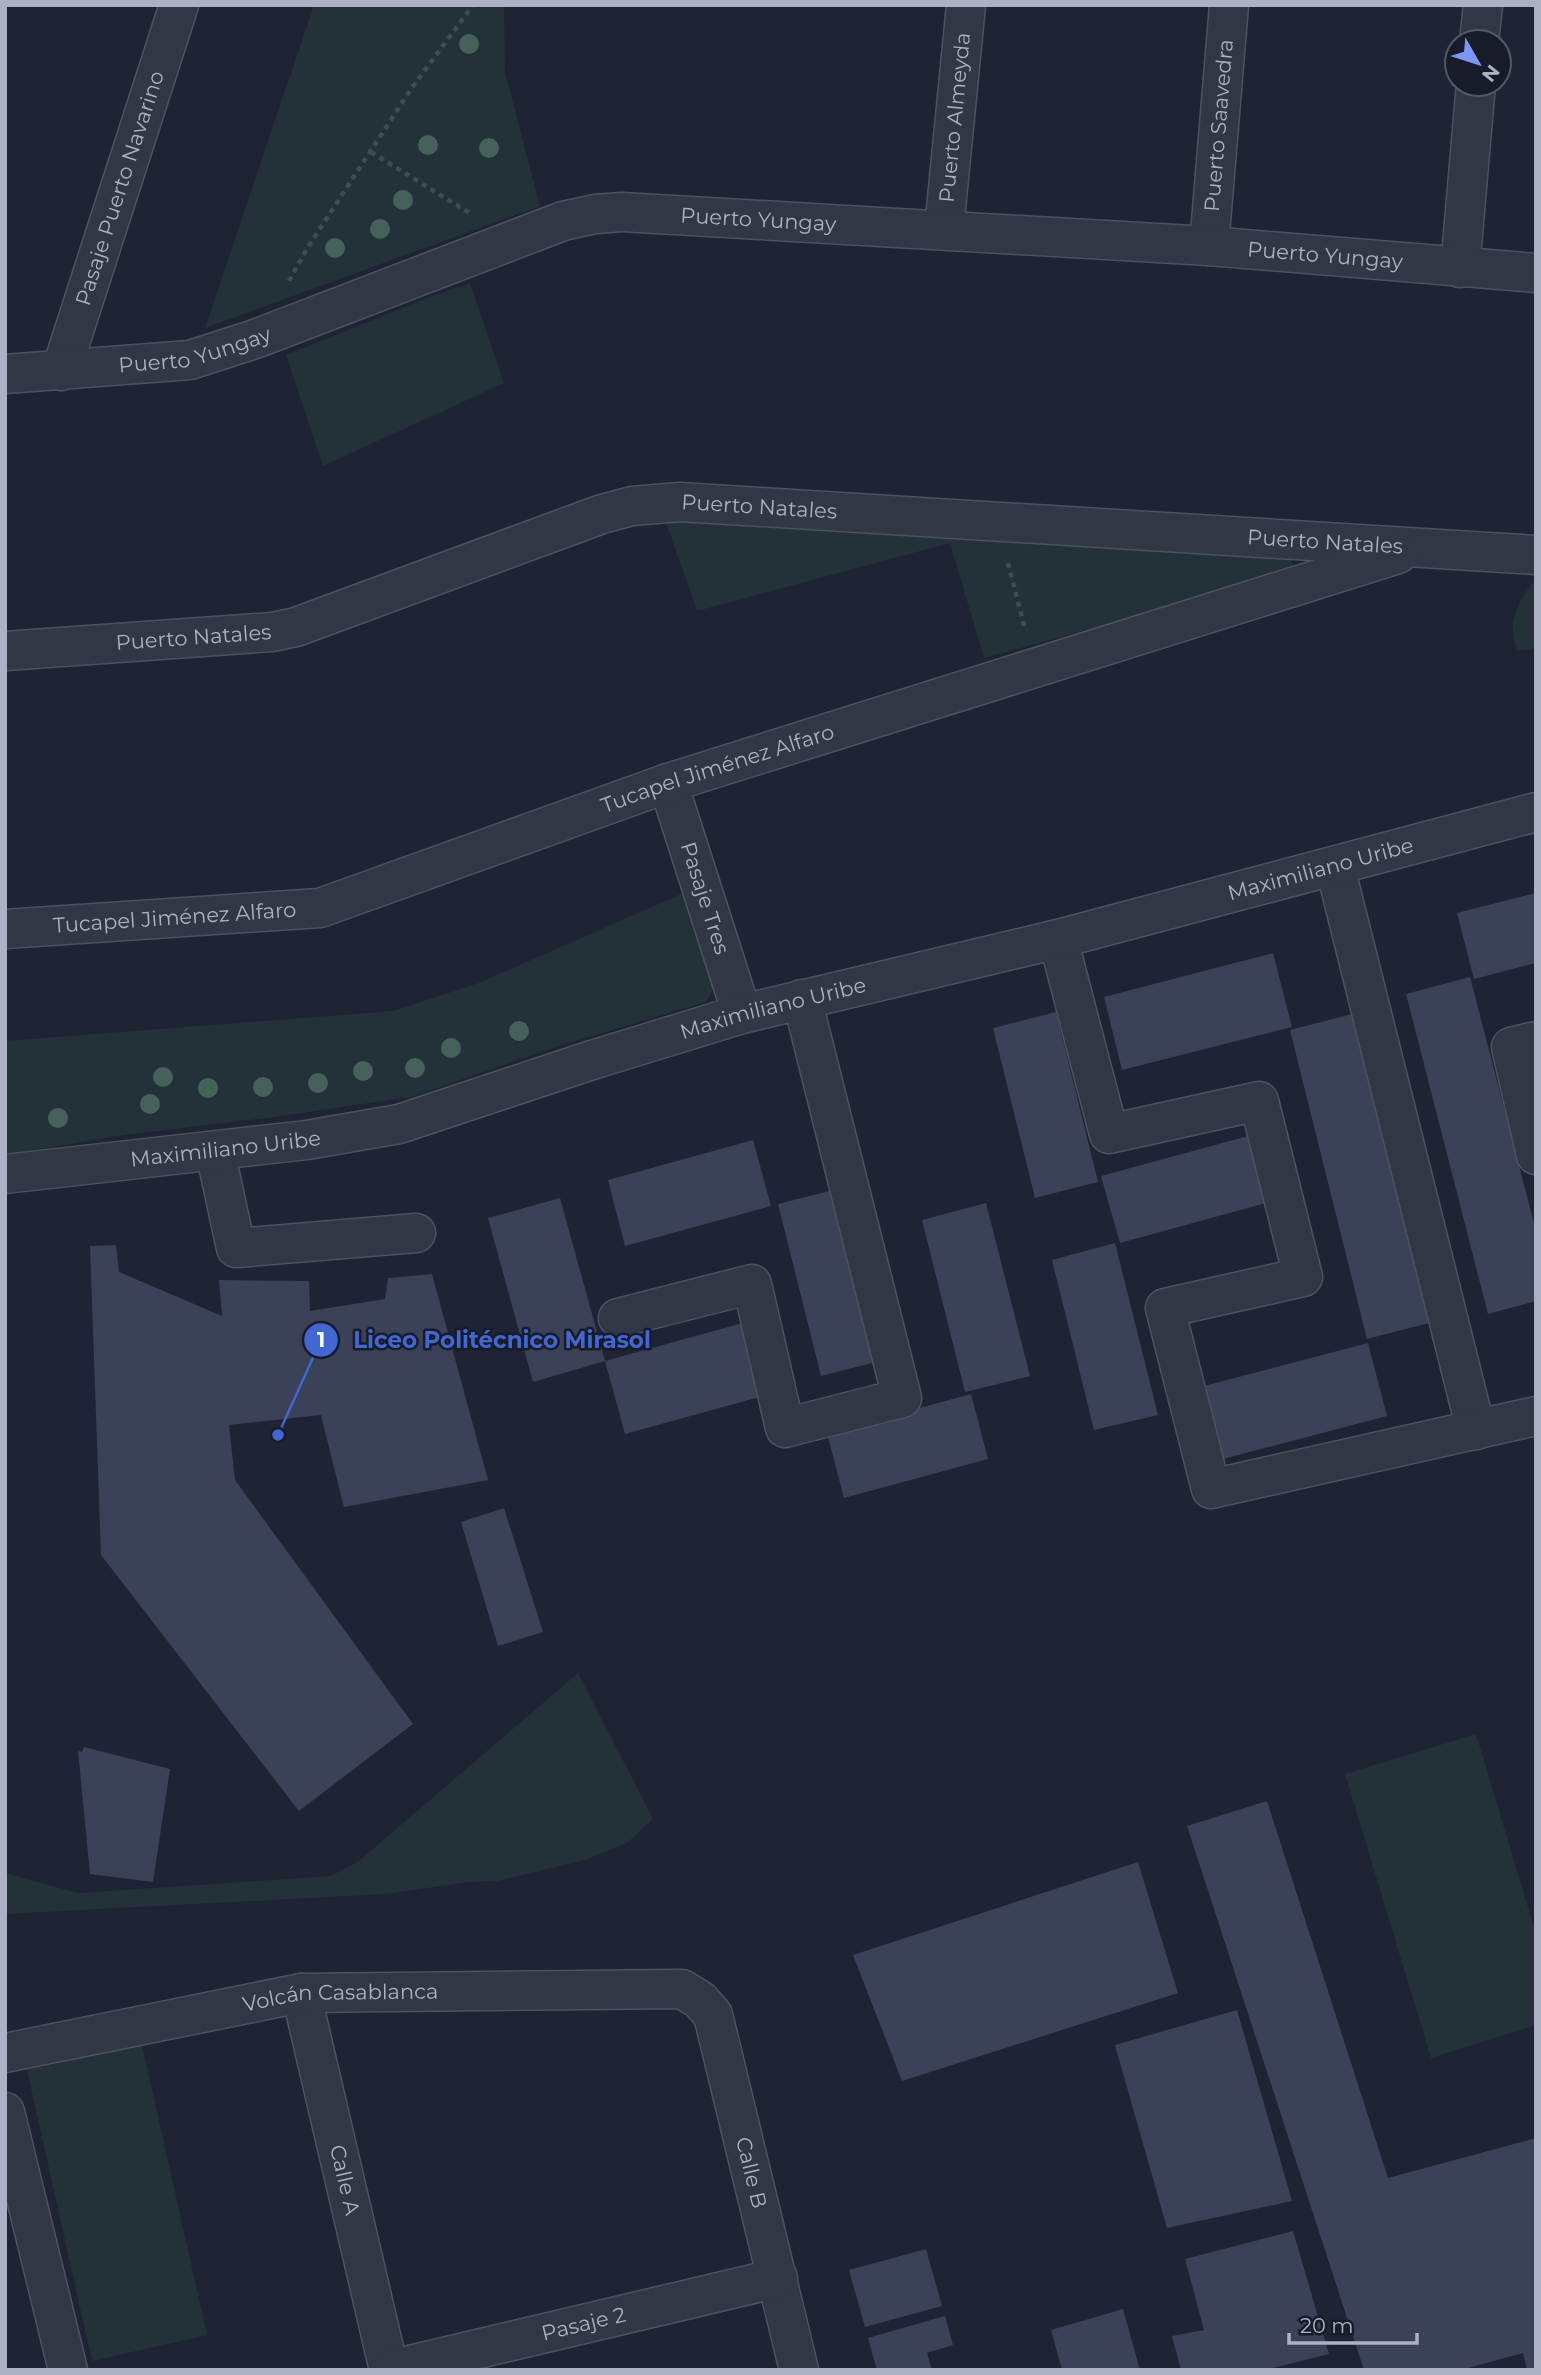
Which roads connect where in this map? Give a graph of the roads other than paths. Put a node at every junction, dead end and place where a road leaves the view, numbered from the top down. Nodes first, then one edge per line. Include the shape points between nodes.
1 (179, 5) edge
2 (966, 5) edge
3 (1229, 5) edge
4 (1483, 5) edge
5 (1481, 28) edge
6 (1475, 98) edge
7 (944, 229) junction
8 (1209, 246) junction
9 (1460, 268) junction
10 (1536, 272) edge
11 (61, 371) junction
12 (5, 374) edge
13 (1419, 548) junction
14 (1536, 555) edge
15 (5, 651) edge
16 (668, 783) junction
17 (1536, 812) edge
18 (1335, 867) junction
19 (5, 929) edge
20 (1058, 939) junction
21 (802, 999) junction
22 (742, 1014) junction
23 (1536, 1041) edge
24 (215, 1151) junction
25 (1536, 1155) edge
26 (5, 1174) edge
27 (416, 1233) dead end
28 (618, 1318) dead end
29 (1536, 1416) edge
30 (1476, 1430) junction
31 (682, 1989) joint
32 (301, 1993) junction
33 (5, 2053) edge
34 (5, 2112) edge
35 (778, 2278) junction
36 (68, 2370) edge
37 (389, 2370) edge
38 (799, 2370) edge

1 - 11 street, Pasaje Puerto Navarino
2 - 7 street, Puerto Almeyda
3 - 8 street, Puerto Saavedra
4 - 5 street
6 - 9 street
7 - 8 street, Puerto Yungay
7 - 11 street, Puerto Yungay via 595,214 563,220 190,360
8 - 9 street, Puerto Yungay
9 - 10 street, Puerto Yungay
11 - 12 street, Puerto Yungay
13 - 14 street, Puerto Natales
13 - 15 street, Puerto Natales via 680,502 602,513 296,627
13 - 16 street, Tucapel Jiménez Alfaro
16 - 19 street, Tucapel Jiménez Alfaro via 320,908
16 - 22 street, Pasaje Tres
17 - 18 street, Maximiliano Uribe
18 - 20 street, Maximiliano Uribe
18 - 30 street
20 - 21 street, Maximiliano Uribe
20 - 30 street via 1109,1133 1259,1101 1303,1277 1165,1308 1211,1489
21 - 22 street, Maximiliano Uribe
21 - 28 street via 902,1398 785,1428 752,1284
22 - 24 street, Maximiliano Uribe via 400,1124
23 - 25 street via 1511,1047
24 - 26 street, Maximiliano Uribe
24 - 27 street via 236,1248
29 - 30 street
31 - 32 street, Volcán Casablanca
31 - 35 street, Calle B via 713,2015
32 - 33 street, Volcán Casablanca
32 - 37 street, Calle A
34 - 36 street
35 - 37 street, Pasaje 2
35 - 38 street, Calle B

